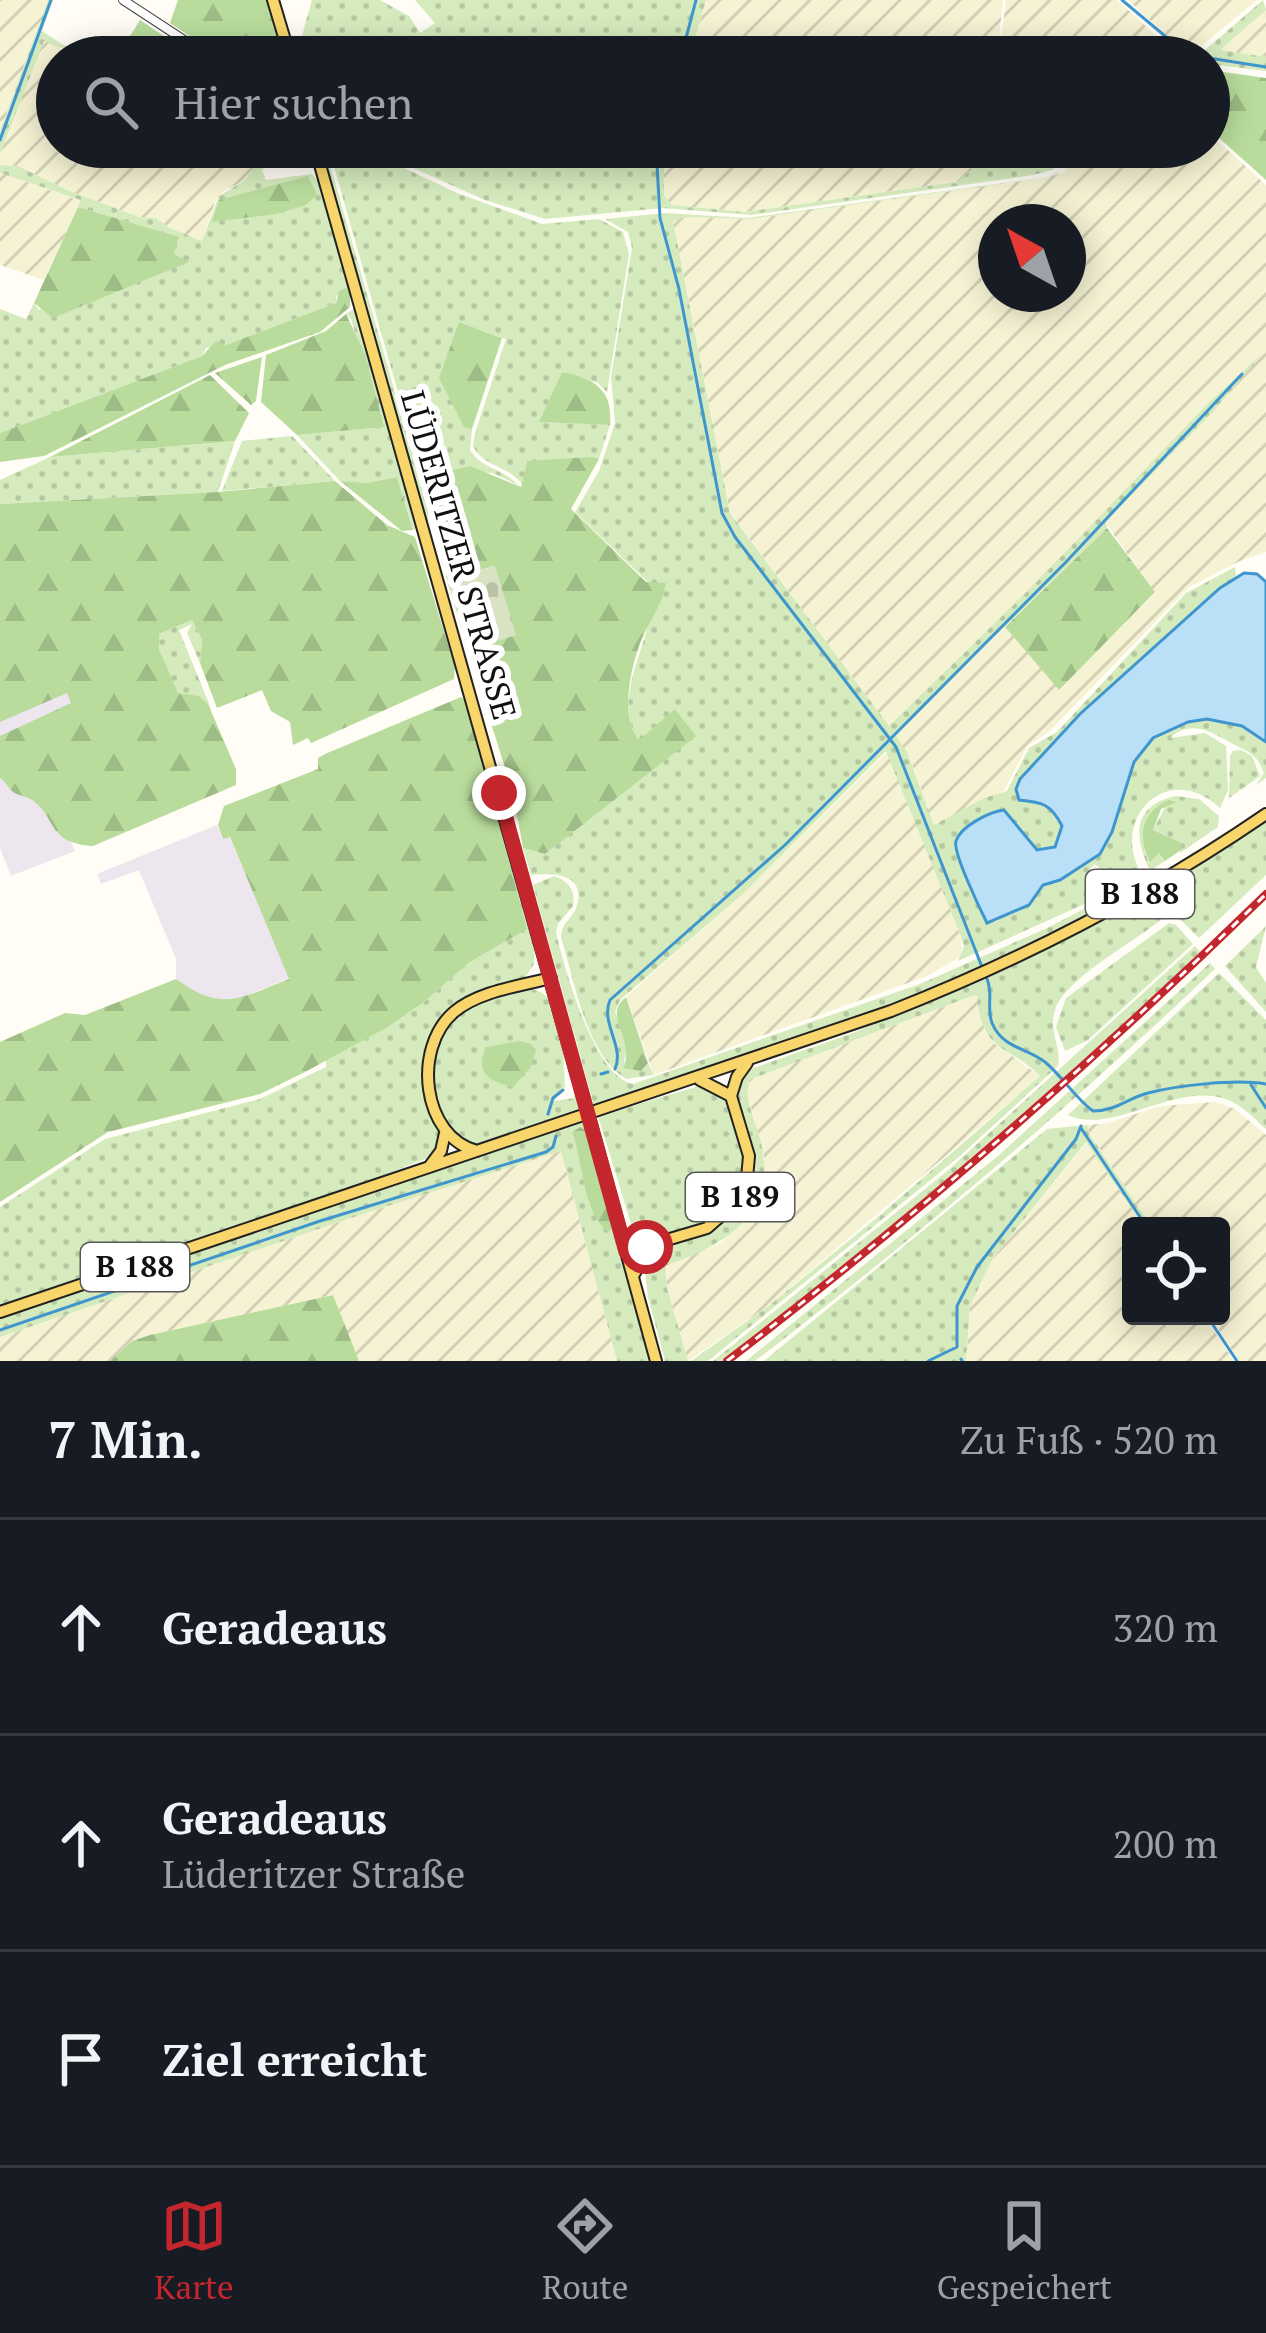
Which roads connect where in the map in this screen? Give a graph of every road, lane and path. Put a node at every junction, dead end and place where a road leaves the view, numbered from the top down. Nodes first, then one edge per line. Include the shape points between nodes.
1 (123, 0) edge
2 (273, 0) edge
3 (178, 36) edge
4 (284, 36) edge
5 (322, 168) edge
6 (1266, 814) edge
7 (543, 950) junction
8 (550, 978) junction
9 (526, 985) junction
10 (748, 1062) junction
11 (697, 1079) junction
12 (731, 1096) junction
13 (445, 1133) junction
14 (480, 1151) junction
15 (426, 1169) junction
16 (650, 1246) junction
17 (626, 1252) junction
18 (633, 1276) junction
19 (0, 1312) edge
20 (656, 1361) edge

1 - 3 street
2 - 4 main road
5 - 7 main road, LÜDERITZER STRASSE
6 - 10 main road, B 188 via 1123,904 991,970
7 - 8 main road, LÜDERITZER STRASSE
7 - 9 main road
8 - 9 main road
8 - 17 main road, LÜDERITZER STRASSE, bridge
9 - 13 main road via 467,1003 438,1031 427,1071
10 - 11 main road, B 188
10 - 12 main road
11 - 12 main road
11 - 14 main road, B 188
12 - 16 main road, B 189 via 748,1151 740,1197 710,1227
13 - 14 main road
13 - 15 main road
14 - 15 main road
15 - 19 main road, B 188
16 - 17 main road, B 189
16 - 18 main road, B 189
17 - 18 main road, LÜDERITZER STRASSE
18 - 20 main road, LÜDERITZER STRASSE

